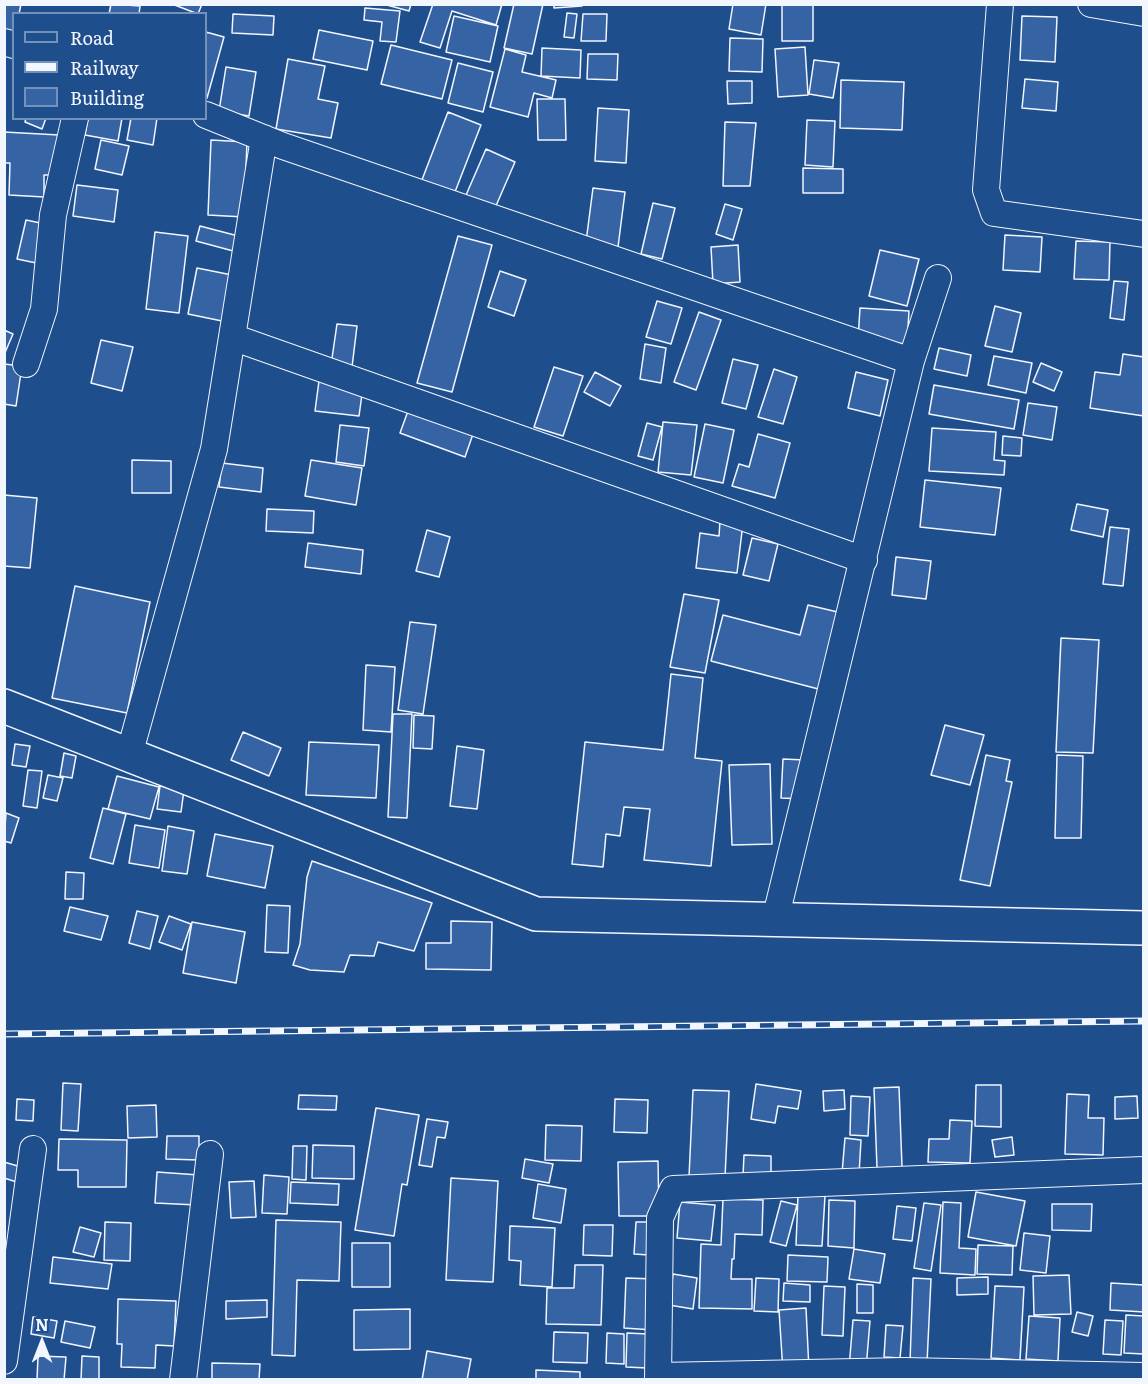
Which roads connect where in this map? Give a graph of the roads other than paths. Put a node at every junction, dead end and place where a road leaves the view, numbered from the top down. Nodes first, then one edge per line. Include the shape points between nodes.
1 (1000, 4) edge
2 (1091, 4) edge
3 (1143, 13) edge
4 (207, 115) edge
5 (75, 120) edge
6 (264, 138) junction
7 (1143, 234) edge
8 (938, 278) dead end
9 (232, 338) junction
10 (910, 361) junction
11 (26, 364) dead end
12 (864, 560) junction
13 (4, 706) edge
14 (129, 755) junction
15 (775, 920) junction
16 (1143, 928) edge
17 (33, 1149) dead end
18 (210, 1154) dead end
19 (1143, 1170) edge
20 (5, 1350) edge
21 (904, 1375) edge
22 (1143, 1376) edge
23 (659, 1378) edge
24 (183, 1380) edge

1 - 7 street via 986,190 994,213
2 - 3 street
4 - 6 street
5 - 11 street via 53,215 44,309
6 - 9 street
6 - 10 street
8 - 10 street
9 - 12 street
9 - 14 street via 214,449
10 - 12 street
12 - 15 street
13 - 14 street
14 - 15 street via 536,914
15 - 16 street
17 - 20 street
18 - 24 street
19 - 23 street via 673,1189 660,1218
21 - 22 street
21 - 23 street

